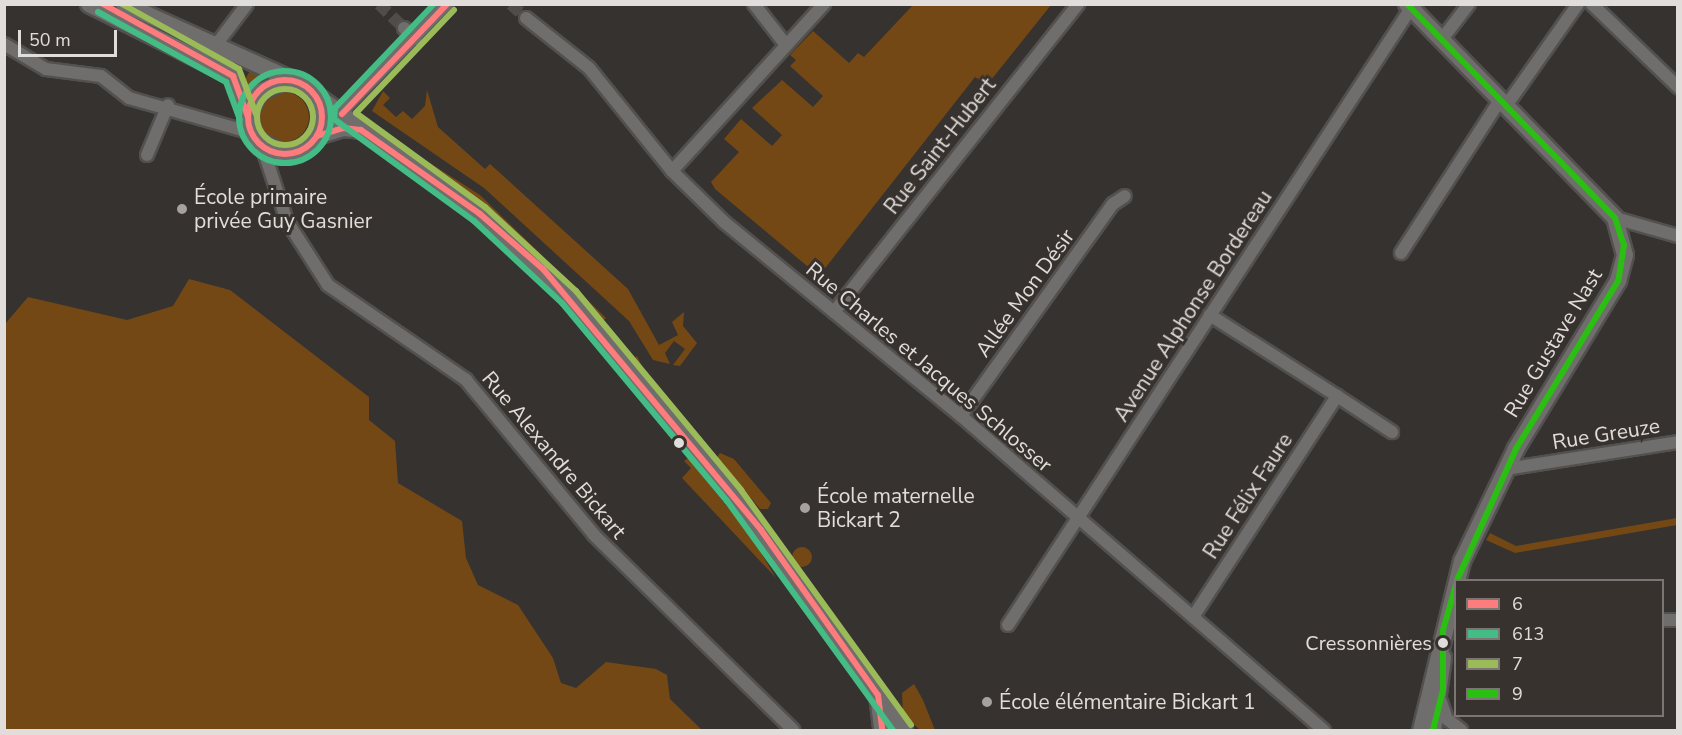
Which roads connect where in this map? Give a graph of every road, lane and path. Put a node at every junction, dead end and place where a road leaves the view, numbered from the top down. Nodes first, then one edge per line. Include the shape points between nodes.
1 (90, 4) edge
2 (124, 4) edge
3 (247, 4) edge
4 (447, 4) edge
5 (754, 4) edge
6 (824, 4) edge
7 (1078, 4) edge
8 (1469, 4) edge
9 (1578, 4) edge
10 (1592, 4) edge
11 (1409, 6) edge
12 (105, 8) edge
13 (526, 18) tunnel mouth
14 (228, 28) junction
15 (405, 28) tunnel mouth
16 (416, 39) junction
17 (1442, 39) junction
18 (4, 44) edge
19 (786, 45) junction
20 (219, 47) junction
21 (241, 58) junction
22 (233, 76) junction
23 (286, 80) junction
24 (1677, 87) edge
25 (315, 94) junction
26 (1503, 103) junction
27 (168, 105) junction
28 (342, 114) junction
29 (362, 130) junction
30 (254, 132) junction
31 (317, 136) junction
32 (147, 155) dead end
33 (672, 171) junction
34 (1125, 196) dead end
35 (1615, 218) junction
36 (1677, 236) edge
37 (1401, 253) dead end
38 (834, 312) junction
39 (1210, 315) junction
40 (1337, 396) junction
41 (961, 416) junction
42 (1392, 432) dead end
43 (1677, 442) edge
44 (1506, 469) junction
45 (1078, 518) junction
46 (1458, 579) edge
47 (1454, 597) edge
48 (1451, 612) edge
49 (1193, 617) junction
50 (1008, 625) dead end
51 (1443, 630) junction
52 (1436, 654) junction
53 (878, 695) junction
54 (1441, 702) junction
55 (793, 730) edge
56 (882, 730) edge
57 (904, 730) edge
58 (1324, 730) edge
59 (1421, 730) edge
60 (1432, 730) edge
61 (1461, 730) edge

1 - 12 main road
2 - 20 main road
3 - 14 street
4 - 16 street
5 - 19 street
6 - 19 street
7 - 38 street, Rue Saint-Hubert
8 - 17 street
9 - 26 street
10 - 24 street
11 - 17 main road, Rue Gustave Nast
11 - 39 street, Avenue Alphonse Bordereau
12 - 22 main road
13 - 33 street, Rue Charles et Jacques Schlosser via 596,74
14 - 20 street
14 - 21 street
15 - 16 street
16 - 28 street
17 - 26 main road, Rue Gustave Nast
18 - 27 street via 46,69 101,76 129,98
19 - 33 street
20 - 21 main road
20 - 22 street
21 - 23 main road
22 - 30 main road
23 - 25 main road
23 - 30 main road via 258,93
25 - 28 main road
25 - 31 main road via 322,115
26 - 35 main road, Rue Gustave Nast
26 - 37 street
27 - 30 street
27 - 32 street
28 - 29 main road
28 - 31 street
29 - 31 main road via 343,128
29 - 53 main road via 480,214 569,297 734,495
30 - 31 main road via 293,153
30 - 55 street, Rue Alexandre Bickart via 287,220 328,285 466,380 594,535
33 - 38 street, Rue Charles et Jacques Schlosser via 724,222
34 - 41 street, Allée Mon Désir via 1113,204
35 - 36 street
35 - 44 main road, Rue Gustave Nast via 1624,245 1618,281
38 - 41 street, Rue Charles et Jacques Schlosser
39 - 40 street
39 - 45 street, Avenue Alphonse Bordereau
40 - 42 street
40 - 49 street, Rue Félix Faure
41 - 45 street, Rue Charles et Jacques Schlosser
43 - 44 street, Rue Greuze
44 - 46 main road, Rue Gustave Nast
45 - 49 street, Rue Charles et Jacques Schlosser
45 - 50 street, Avenue Alphonse Bordereau
47 - 48 main road, Rue Gustave Nast
48 - 51 main road, Rue Gustave Nast
49 - 58 street, Rue Charles et Jacques Schlosser
51 - 52 main road, Rue Gustave Nast
51 - 54 main road, Rue Gustave Nast
52 - 59 main road, Rue Gustave Nast
52 - 60 street, Rue Gustave Nast
53 - 56 main road
53 - 57 main road
54 - 60 main road, Rue Gustave Nast
54 - 61 street via 1447,719

